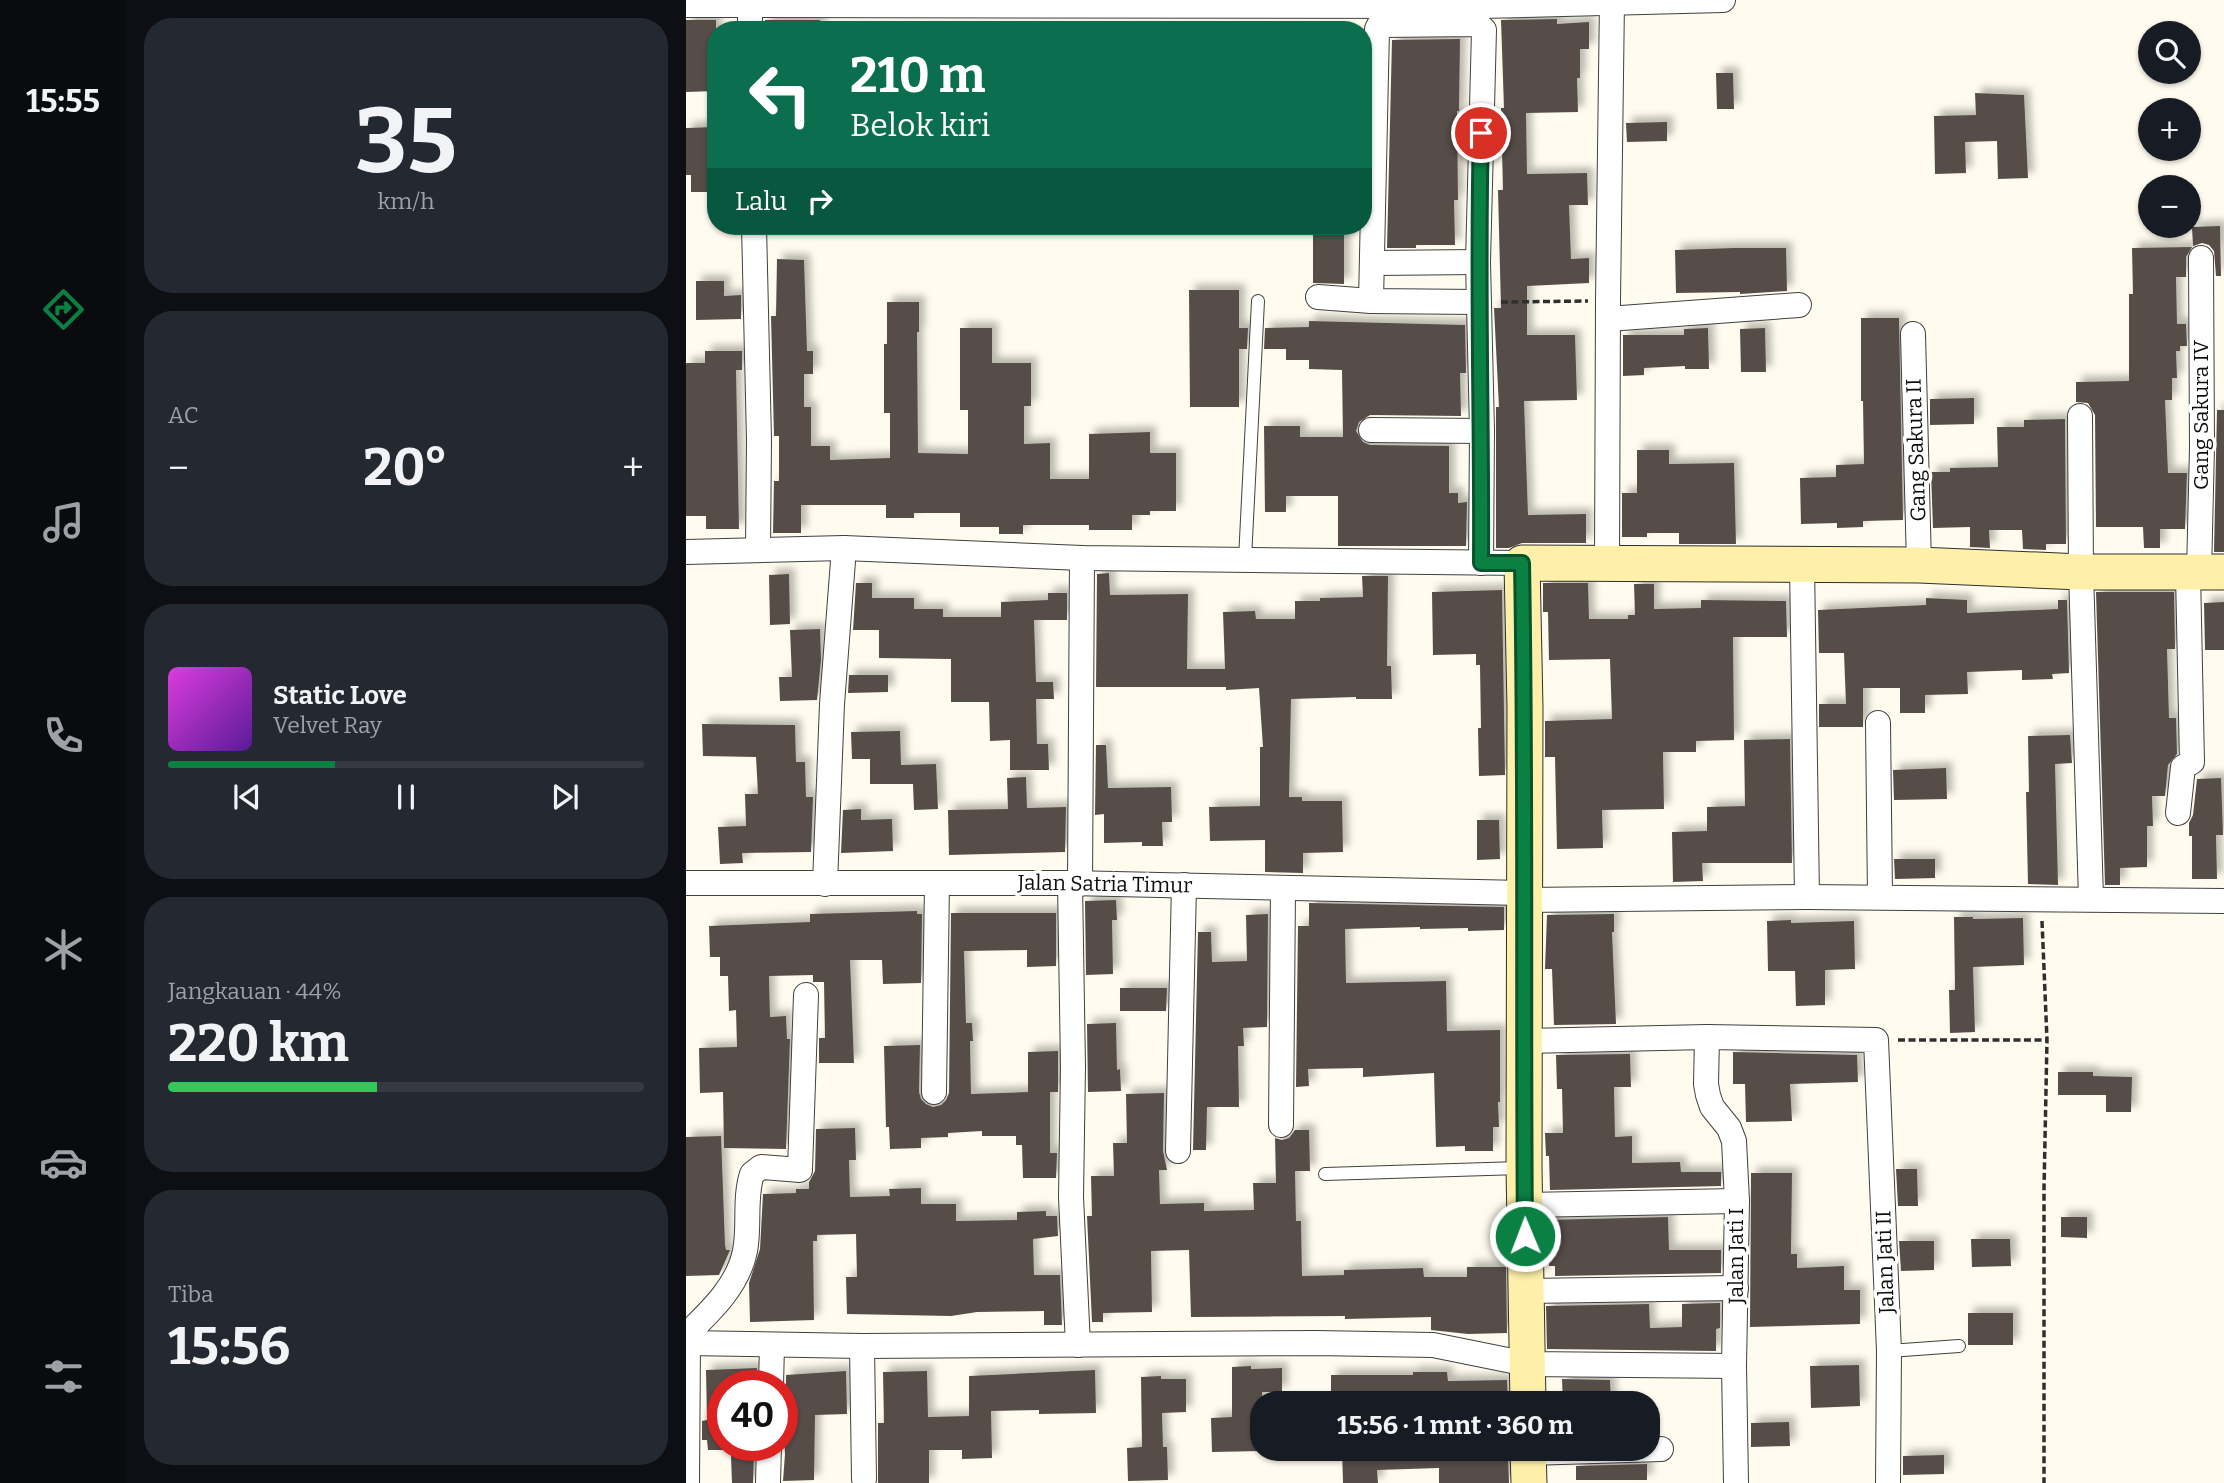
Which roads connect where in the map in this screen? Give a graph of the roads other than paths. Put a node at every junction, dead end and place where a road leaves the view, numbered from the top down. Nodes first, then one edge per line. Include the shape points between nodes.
1 (1723, 0) edge
2 (1612, 1) edge
3 (750, 4) junction
4 (686, 5) edge
5 (750, 21) edge
6 (754, 235) edge
7 (2201, 258) dead end
8 (1373, 262) junction
9 (1479, 262) junction
10 (1318, 297) dead end
11 (1258, 300) dead end
12 (1371, 301) junction
13 (1479, 302) junction
14 (1799, 305) dead end
15 (1608, 310) junction
16 (1913, 334) dead end
17 (2080, 416) dead end
18 (1371, 430) dead end
19 (1482, 431) junction
20 (844, 548) junction
21 (758, 550) junction
22 (686, 552) edge
23 (1082, 558) junction
24 (1245, 559) junction
25 (1481, 563) junction
26 (1522, 563) junction
27 (1607, 564) junction
28 (1801, 564) junction
29 (1919, 565) junction
30 (2081, 572) junction
31 (2204, 573) edge
32 (1878, 723) dead end
33 (2178, 813) dead end
34 (686, 883) edge
35 (937, 883) junction
36 (825, 884) junction
37 (1075, 884) junction
38 (1184, 886) junction
39 (1283, 888) junction
40 (1523, 897) junction
41 (1807, 897) junction
42 (1880, 897) junction
43 (2091, 898) junction
44 (2224, 901) edge
45 (806, 995) dead end
46 (1707, 1037) junction
47 (1525, 1041) junction
48 (934, 1092) dead end
49 (1281, 1125) dead end
50 (1178, 1151) dead end
51 (1524, 1167) junction
52 (1325, 1174) dead end
53 (1737, 1201) junction
54 (1525, 1205) junction
55 (1736, 1288) junction
56 (1526, 1291) junction
57 (687, 1341) edge
58 (772, 1345) junction
59 (1078, 1345) junction
60 (862, 1346) junction
61 (1959, 1346) dead end
62 (1889, 1351) junction
63 (1527, 1364) junction
64 (1734, 1366) junction
65 (771, 1370) edge
66 (1528, 1391) edge
67 (1661, 1449) dead end
68 (769, 1461) edge
69 (1529, 1462) edge
70 (863, 1479) dead end
71 (687, 1483) edge
72 (768, 1483) edge
73 (1736, 1483) edge
74 (1888, 1483) edge

1 - 2 street
2 - 3 street via 1481,6
2 - 15 street
3 - 4 street
3 - 5 street
6 - 21 street
7 - 31 street, Gang Sakura IV
8 - 9 street
8 - 9 street via 1377,29 1379,25 1453,24 1478,24 1484,30
8 - 12 street
9 - 13 street
10 - 12 street
11 - 24 lane
12 - 13 street
13 - 19 street
14 - 15 street
15 - 27 street
16 - 29 street, Gang Sakura II
17 - 30 street
18 - 19 street
19 - 25 street
20 - 21 street
20 - 23 street
20 - 36 street
21 - 22 street
23 - 24 street
23 - 37 street
24 - 25 street
25 - 26 street
26 - 27 street
26 - 40 street
27 - 28 street
28 - 29 street
28 - 41 street
29 - 30 street
30 - 31 street
30 - 43 street
31 - 33 street, Gang Sakura IV via 2192,762 2183,768
32 - 42 street
34 - 36 street, Jalan Satria Timur
35 - 36 street, Jalan Satria Timur
35 - 37 street, Jalan Satria Timur
35 - 48 street
37 - 38 street, Jalan Satria Timur
37 - 59 street via 1071,1197
38 - 39 street, Jalan Satria Timur
38 - 50 street
39 - 40 street, Jalan Satria Timur
39 - 49 street
40 - 41 street, Jalan Satria Timur
40 - 47 street
41 - 42 street, Jalan Satria Timur
42 - 43 street, Jalan Satria Timur
43 - 44 street, Jalan Satria Timur
45 - 57 street via 800,1170 761,1167 752,1174 745,1250 736,1277
46 - 47 street
46 - 53 street, Jalan Jati I via 1706,1084 1712,1107 1734,1142
46 - 62 street, Jalan Jati II via 1876,1040
47 - 51 street
51 - 52 lane
51 - 54 street
53 - 54 street
53 - 55 street, Jalan Jati I
54 - 56 street
55 - 56 street
55 - 64 street, Jalan Jati I
56 - 63 street
57 - 58 street
57 - 71 street
58 - 60 street
58 - 65 street
59 - 60 street
59 - 63 street via 1433,1345
60 - 70 street
61 - 62 lane
62 - 74 street, Jalan Jati II
63 - 64 street
63 - 66 street
64 - 73 street, Jalan Jati I
67 - 69 street
68 - 72 street

